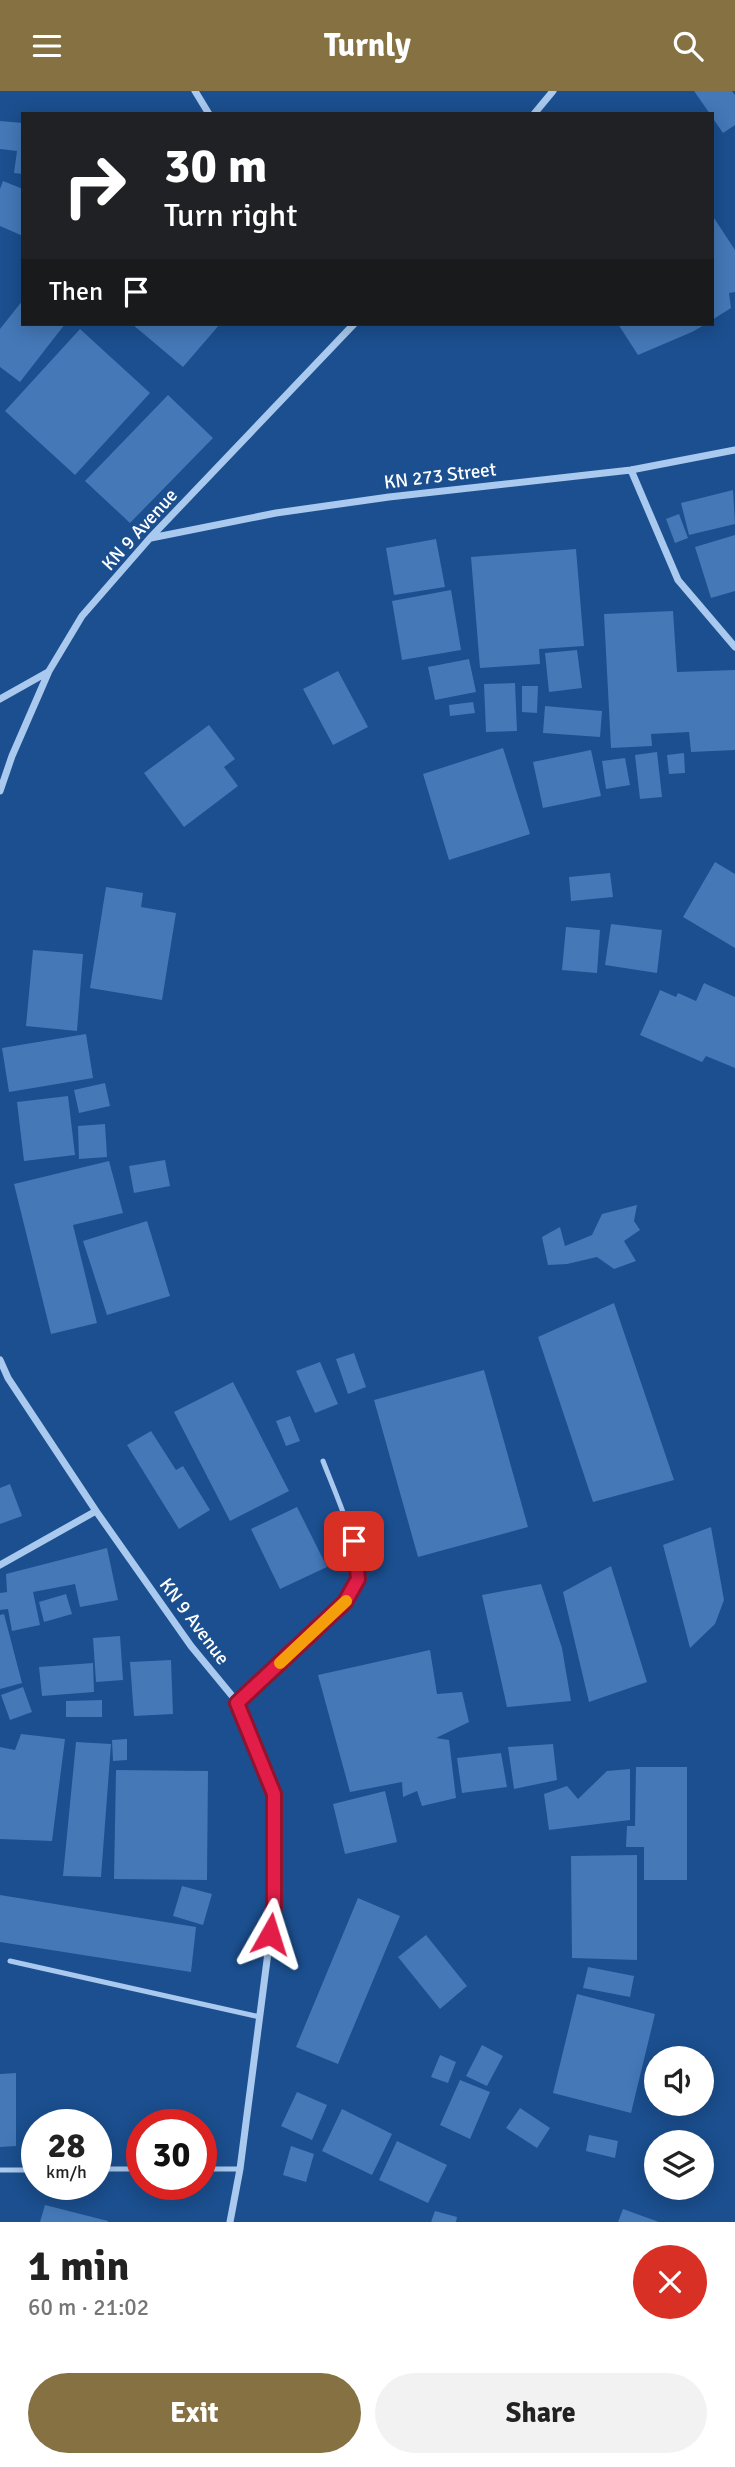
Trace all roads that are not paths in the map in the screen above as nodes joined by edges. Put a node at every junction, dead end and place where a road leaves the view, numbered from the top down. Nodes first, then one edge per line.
1 (195, 91) edge
2 (553, 91) edge
3 (208, 112) edge
4 (536, 112) edge
5 (352, 326) edge
6 (735, 450) edge
7 (631, 470) junction
8 (150, 538) junction
9 (735, 647) edge
10 (49, 671) junction
11 (0, 699) edge
12 (0, 791) edge
13 (0, 1360) edge
14 (323, 1461) dead end
15 (96, 1511) junction
16 (0, 1565) edge
17 (237, 1703) junction
18 (10, 1961) dead end
19 (260, 2017) junction
20 (0, 2169) edge
21 (21, 2169) edge
22 (217, 2169) edge
23 (240, 2169) junction
24 (230, 2222) edge

1 - 3 street
2 - 4 street
5 - 8 street, KN 9 Avenue
6 - 7 street, KN 273 Street
7 - 8 street, KN 273 Street
7 - 9 street
8 - 10 street, KN 9 Avenue
10 - 11 street
10 - 12 street, KN 9 Avenue
13 - 15 street, KN 9 Avenue
14 - 17 lane
15 - 16 street
15 - 17 street, KN 9 Avenue
17 - 19 street, KN 9 Avenue
18 - 19 lane
19 - 23 street, KN 9 Avenue
20 - 21 lane
22 - 23 lane
23 - 24 street, KN 9 Avenue

